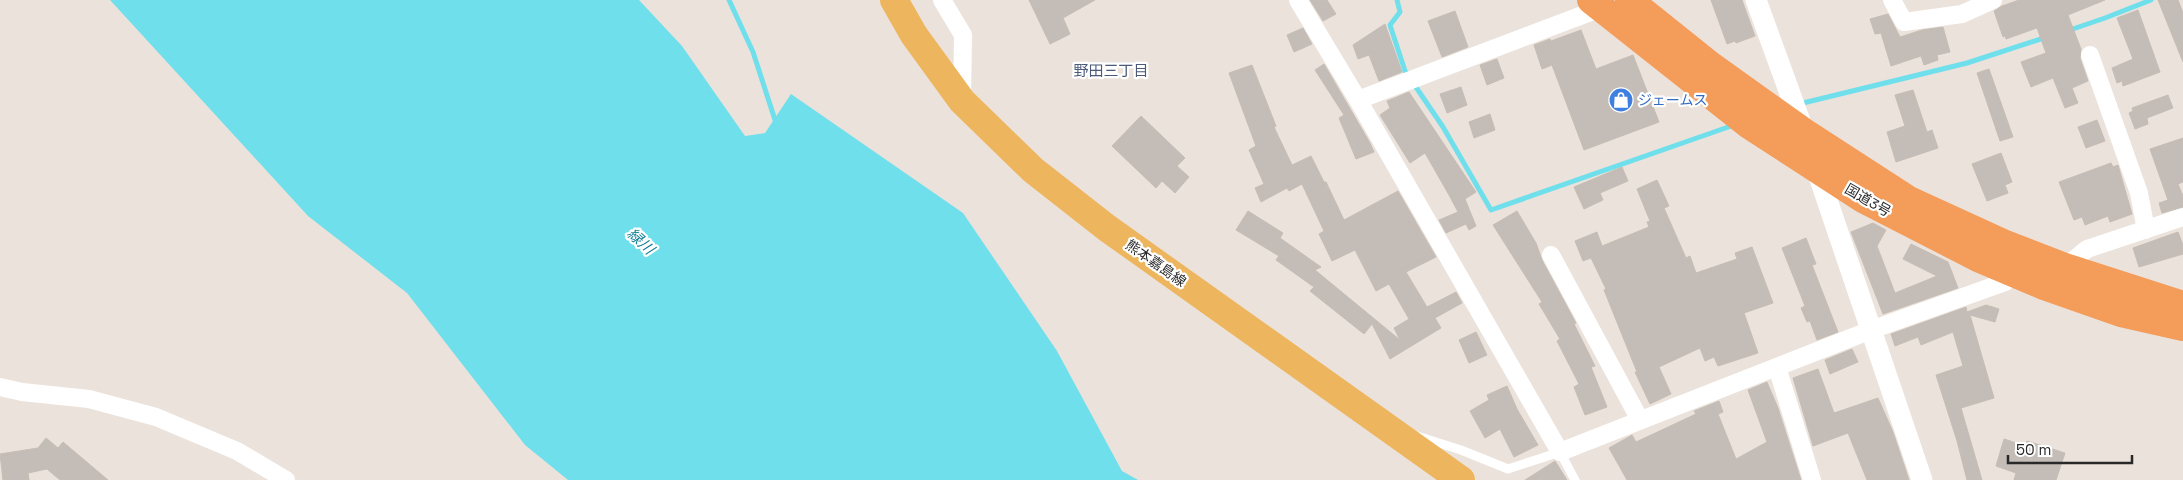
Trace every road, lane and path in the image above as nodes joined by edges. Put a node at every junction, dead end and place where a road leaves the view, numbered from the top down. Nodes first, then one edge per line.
1 (894, 0) edge
2 (942, 0) edge
3 (1298, 0) edge
4 (1629, 0) edge
5 (1756, 0) edge
6 (1892, 0) edge
7 (1993, 0) edge
8 (1596, 4) edge
9 (2090, 55) dead end
10 (1358, 100) junction
11 (962, 101) junction
12 (1804, 132) junction
13 (1817, 169) junction
14 (2183, 217) edge
15 (2146, 230) junction
16 (1551, 255) dead end
17 (2065, 268) junction
18 (2013, 273) junction
19 (2183, 305) edge
20 (2183, 327) edge
21 (1871, 330) junction
22 (1777, 367) junction
23 (0, 387) edge
24 (1640, 420) junction
25 (1386, 426) junction
26 (1560, 452) junction
27 (286, 480) edge
28 (1461, 480) edge
29 (1575, 480) edge
30 (1812, 480) edge
31 (1922, 480) edge

1 - 11 main road, 熊本嘉島線
2 - 11 street
3 - 10 street
4 - 12 highway, 国道3号
5 - 12 street
6 - 7 street
8 - 10 street
8 - 13 highway, 国道3号
9 - 15 street
10 - 26 street
11 - 25 main road, 熊本嘉島線
12 - 13 street
12 - 17 highway, 国道3号
13 - 18 highway, 国道3号
13 - 21 street
14 - 15 street
15 - 17 street
16 - 24 street
17 - 19 highway, 国道3号
18 - 20 highway, 国道3号
18 - 21 street
21 - 22 street
21 - 31 street
22 - 24 street
22 - 30 street
23 - 27 street
24 - 26 street
25 - 26 lane
25 - 28 main road, 熊本嘉島線
26 - 29 lane

